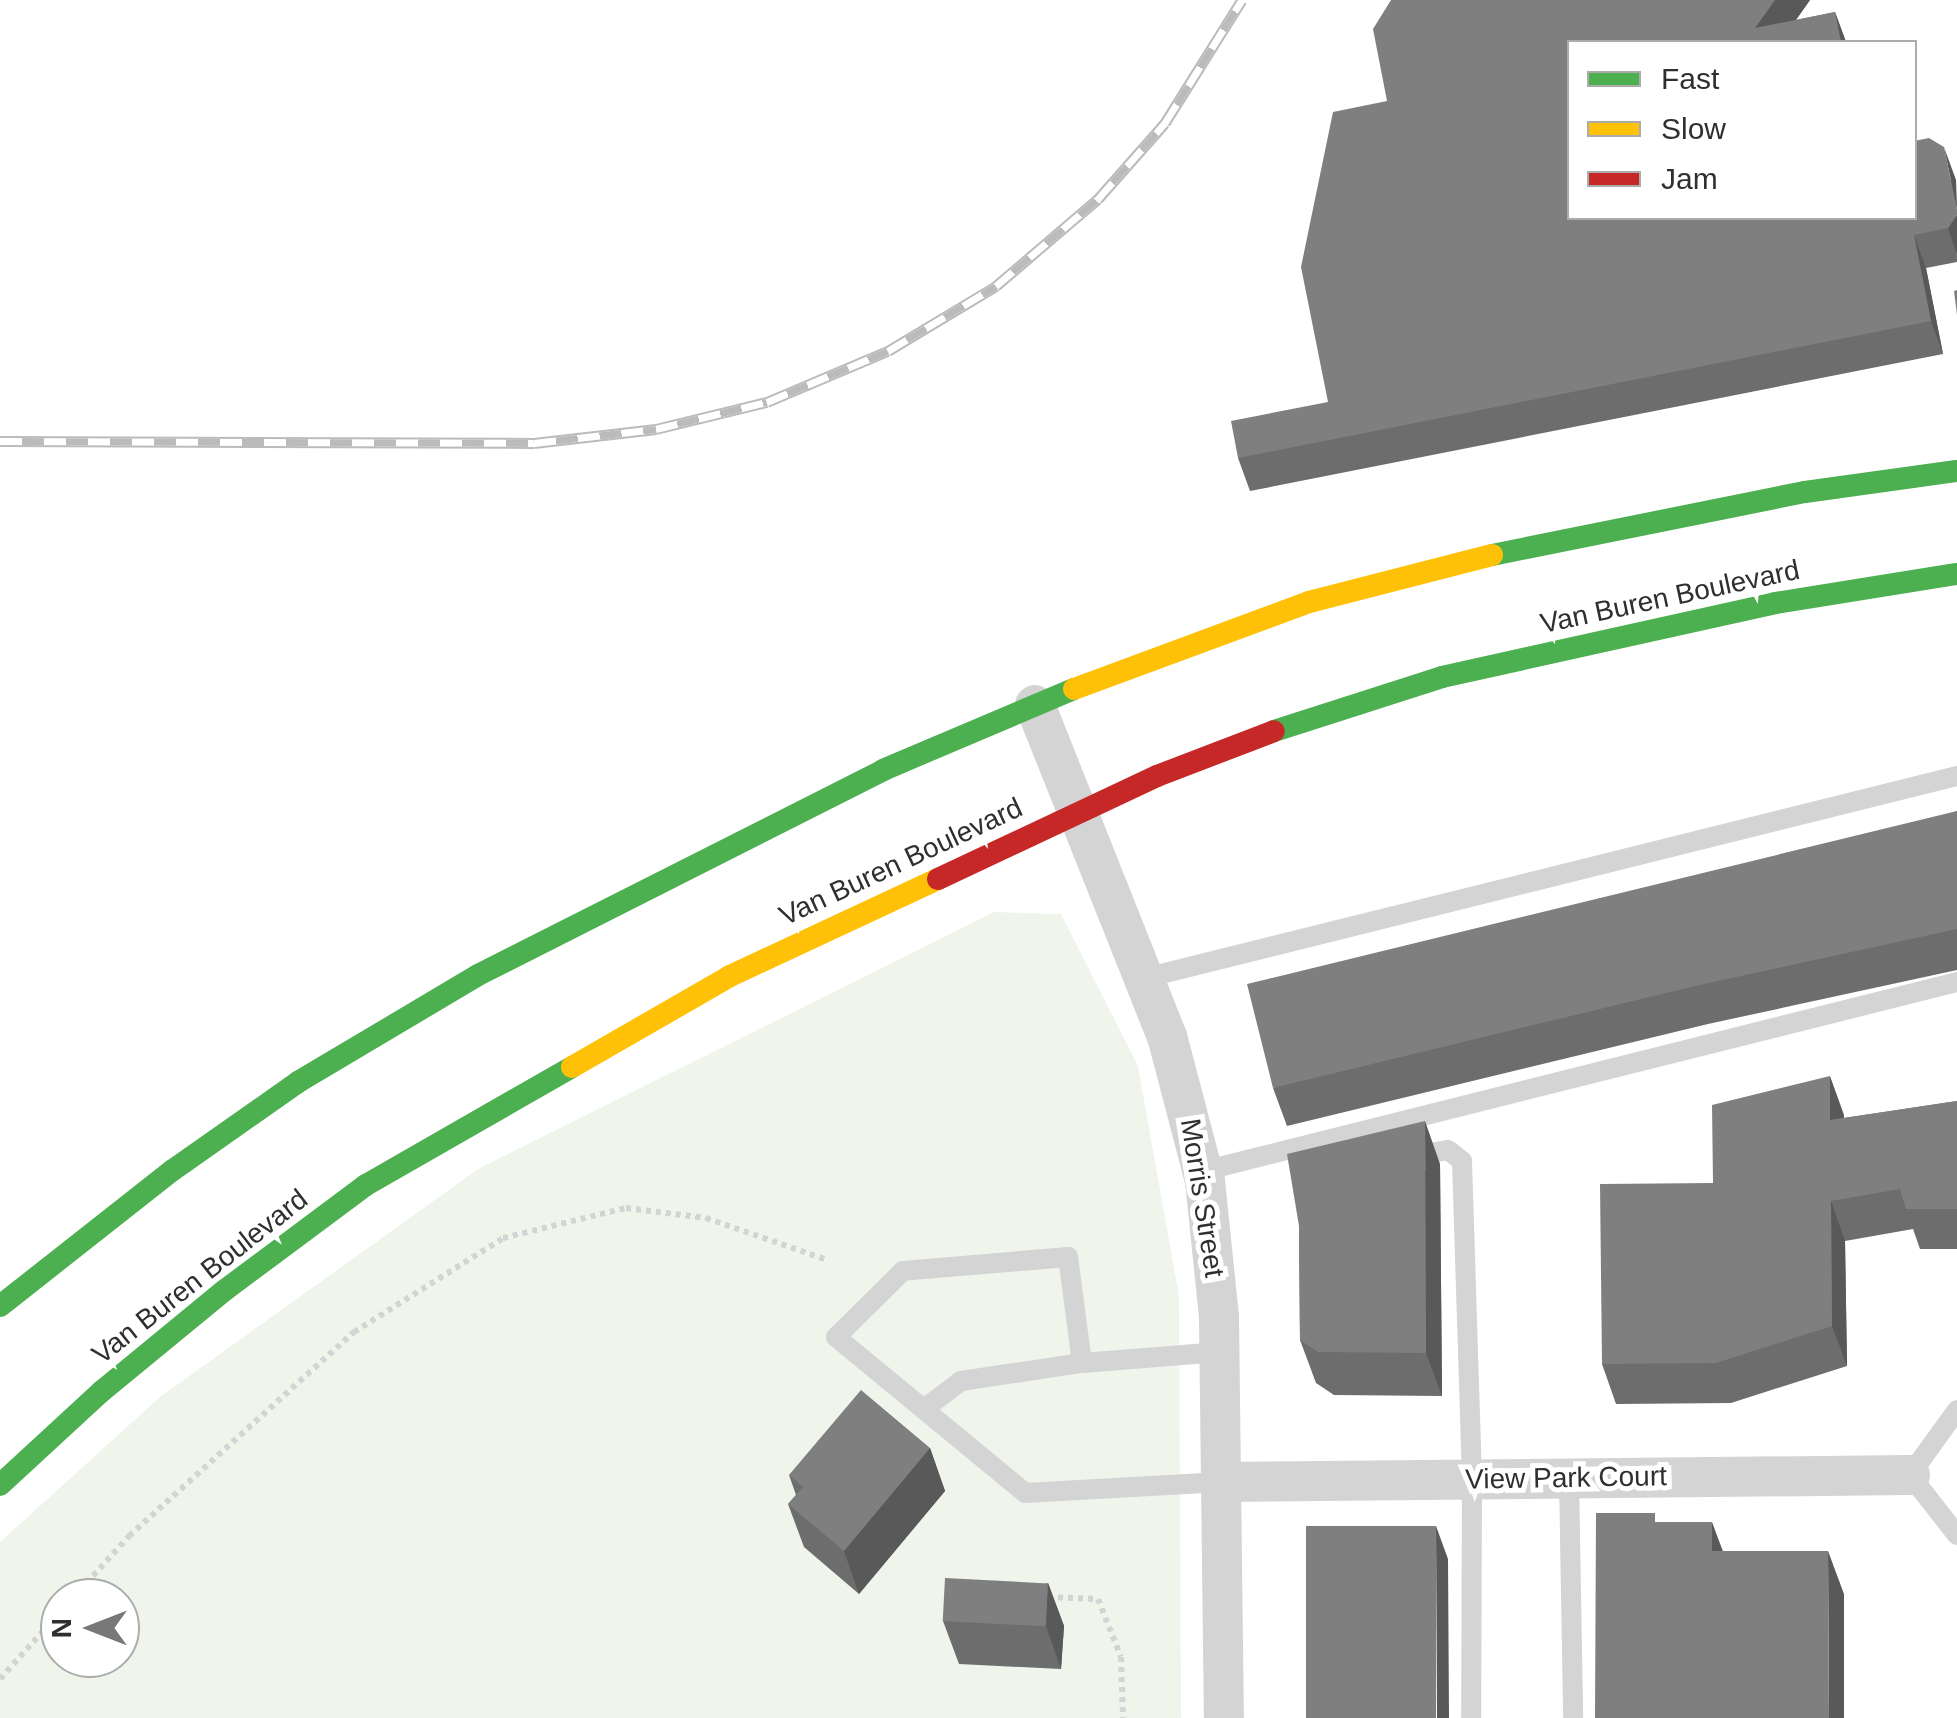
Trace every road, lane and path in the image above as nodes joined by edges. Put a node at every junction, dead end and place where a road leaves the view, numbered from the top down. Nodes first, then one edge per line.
1 (1957, 470) edge
2 (1957, 574) edge
3 (1035, 705) junction
4 (1957, 776) edge
5 (1080, 812) junction
6 (1144, 978) junction
7 (1957, 982) edge
8 (1399, 1159) edge
9 (1204, 1171) junction
10 (827, 1260) dead end
11 (0, 1306) edge
12 (1220, 1352) junction
13 (1082, 1363) junction
14 (924, 1409) junction
15 (1957, 1410) edge
16 (1910, 1475) junction
17 (1569, 1478) junction
18 (1472, 1480) junction
19 (1223, 1482) junction
20 (0, 1485) edge
21 (1957, 1535) edge
22 (91, 1578) edge
23 (1039, 1596) edge
24 (40, 1634) edge
25 (0, 1679) edge
26 (1122, 1718) edge
27 (1224, 1718) edge
28 (1472, 1718) edge
29 (1573, 1718) edge

1 - 3 main road
2 - 5 main road, Van Buren Boulevard
3 - 5 street, Morris Street
3 - 11 main road
4 - 6 lane
5 - 6 street, Morris Street
5 - 20 main road, Van Buren Boulevard
6 - 9 street, Morris Street
7 - 9 lane
8 - 18 lane
9 - 12 street, Morris Street
10 - 22 path
12 - 13 lane
12 - 19 street, Morris Street
13 - 14 lane
13 - 14 lane
14 - 19 lane
15 - 16 lane
16 - 17 street, View Park Court
16 - 21 lane
17 - 18 street, View Park Court
17 - 29 lane
18 - 19 street, View Park Court
18 - 28 lane
19 - 27 street, Morris Street
23 - 26 path
24 - 25 path

